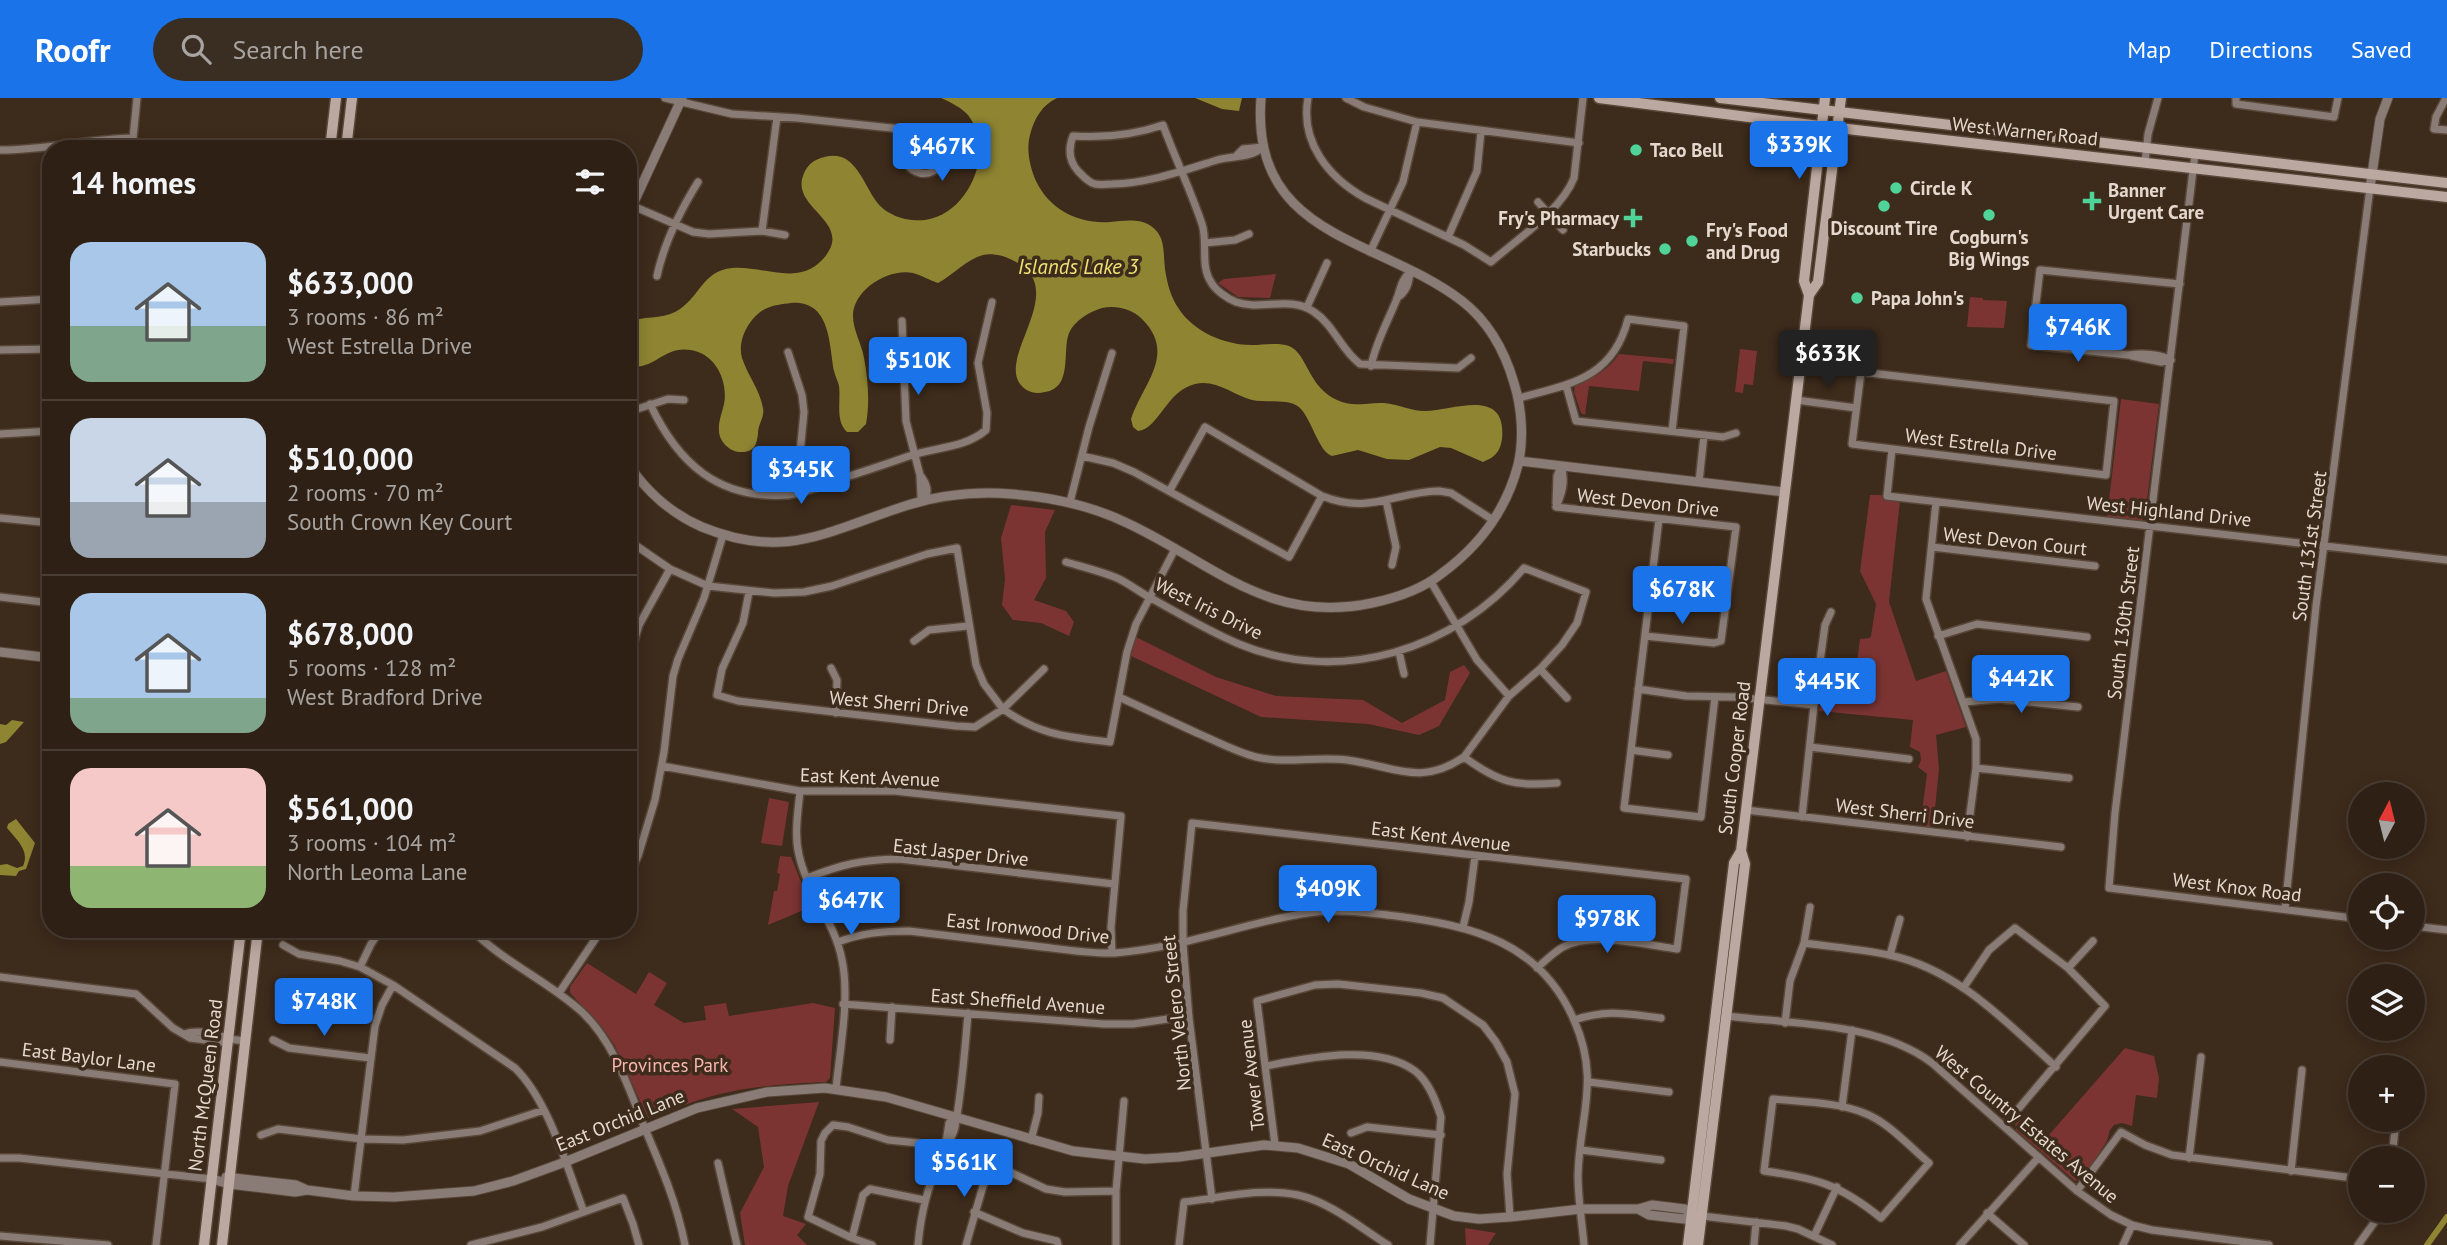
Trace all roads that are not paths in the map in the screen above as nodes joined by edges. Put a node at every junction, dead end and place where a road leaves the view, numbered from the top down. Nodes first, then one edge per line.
1 (136, 98) edge
2 (336, 98) edge
3 (352, 98) edge
4 (665, 98) edge
5 (1261, 98) edge
6 (1308, 98) edge
7 (1346, 98) edge
8 (1583, 98) edge
9 (1599, 98) edge
10 (1720, 98) edge
11 (1841, 98) edge
12 (2158, 98) edge
13 (2338, 98) edge
14 (2388, 98) edge
15 (2446, 98) edge
16 (680, 99) edge
17 (1656, 101) edge
18 (2236, 101) edge
19 (1824, 104) edge
20 (1840, 111) junction
21 (777, 117) junction
22 (1417, 122) junction
23 (1822, 126) junction
24 (1837, 127) junction
25 (910, 130) junction
26 (1482, 131) junction
27 (2447, 131) edge
28 (2033, 134) junction
29 (133, 138) joint
30 (100, 140) edge
31 (331, 140) edge
32 (347, 140) edge
33 (1579, 143) junction
34 (1263, 147) junction
35 (42, 148) edge
36 (2147, 148) junction
37 (2034, 149) junction
38 (0, 150) edge
39 (2195, 153) junction
40 (2145, 162) junction
41 (2193, 167) junction
42 (1180, 171) junction
43 (2372, 174) junction
44 (698, 182) dead end
45 (2447, 183) edge
46 (2370, 188) junction
47 (637, 196) edge
48 (2447, 197) edge
49 (1538, 202) dead end
50 (637, 207) edge
51 (1390, 209) junction
52 (1548, 212) junction
53 (675, 225) junction
54 (1563, 230) dead end
55 (762, 231) junction
56 (1249, 234) dead end
57 (785, 235) dead end
58 (1448, 237) junction
59 (1205, 243) junction
60 (1370, 252) junction
61 (1327, 263) dead end
62 (1410, 271) junction
63 (657, 276) dead end
64 (2180, 284) junction
65 (1809, 295) junction
66 (42, 300) edge
67 (0, 302) edge
68 (992, 302) dead end
69 (1307, 307) junction
70 (902, 321) dead end
71 (42, 349) edge
72 (0, 350) edge
73 (788, 352) dead end
74 (1112, 353) dead end
75 (1471, 358) dead end
76 (2171, 360) junction
77 (1371, 366) junction
78 (1566, 385) junction
79 (1519, 398) junction
80 (684, 400) dead end
81 (1796, 400) junction
82 (650, 404) junction
83 (1856, 408) junction
84 (637, 409) edge
85 (1672, 431) junction
86 (42, 432) edge
87 (1735, 433) dead end
88 (0, 434) edge
89 (1704, 435) junction
90 (1892, 449) junction
91 (914, 454) junction
92 (1082, 456) junction
93 (1519, 461) junction
94 (1561, 466) junction
95 (637, 476) edge
96 (1699, 482) junction
97 (810, 490) junction
98 (1170, 490) junction
99 (1784, 492) junction
100 (1322, 496) junction
101 (1386, 500) junction
102 (925, 501) junction
103 (1070, 502) junction
104 (1936, 502) junction
105 (0, 518) edge
106 (1659, 519) junction
107 (1493, 520) junction
108 (42, 522) edge
109 (2151, 527) junction
110 (723, 536) junction
111 (637, 546) edge
112 (2326, 546) junction
113 (1931, 547) junction
114 (1175, 549) junction
115 (2447, 560) edge
116 (1066, 562) dead end
117 (1392, 565) dead end
118 (2095, 566) dead end
119 (670, 569) junction
120 (1652, 578) junction
121 (1431, 582) junction
122 (1689, 582) dead end
123 (708, 586) junction
124 (749, 592) junction
125 (0, 597) edge
126 (1149, 597) junction
127 (42, 602) edge
128 (1831, 612) dead end
129 (639, 625) joint
130 (1457, 625) junction
131 (968, 626) junction
132 (637, 632) edge
133 (1645, 636) junction
134 (1938, 636) junction
135 (2087, 637) dead end
136 (914, 641) dead end
137 (0, 652) edge
138 (1399, 652) junction
139 (42, 657) edge
140 (831, 668) dead end
141 (1044, 669) dead end
142 (1540, 669) junction
143 (1404, 674) dead end
144 (1638, 689) junction
145 (1509, 696) junction
146 (1715, 696) junction
147 (1119, 697) junction
148 (1567, 698) dead end
149 (1759, 700) junction
150 (1963, 702) junction
151 (1814, 705) junction
152 (2078, 708) dead end
153 (1003, 709) junction
154 (836, 713) junction
155 (1810, 747) junction
156 (1631, 750) junction
157 (1668, 755) dead end
158 (1464, 757) junction
159 (1909, 759) dead end
160 (662, 766) junction
161 (1976, 768) junction
162 (2069, 778) dead end
163 (1557, 783) dead end
164 (800, 791) junction
165 (1746, 810) junction
166 (1802, 817) junction
167 (1192, 823) joint
168 (1967, 836) junction
169 (2061, 847) dead end
170 (637, 852) edge
171 (1475, 856) junction
172 (807, 878) junction
173 (1114, 884) junction
174 (2109, 888) joint
175 (1810, 907) dead end
176 (2285, 909) junction
177 (2348, 917) edge
178 (1900, 919) dead end
179 (1463, 927) junction
180 (2425, 927) edge
181 (2447, 930) edge
182 (240, 938) edge
183 (257, 938) edge
184 (375, 938) edge
185 (479, 938) edge
186 (596, 938) edge
187 (2093, 941) dead end
188 (838, 942) junction
189 (1804, 943) junction
190 (1183, 944) junction
191 (283, 945) dead end
192 (1112, 953) junction
193 (1891, 955) junction
194 (360, 967) junction
195 (1537, 968) junction
196 (2068, 968) junction
197 (0, 977) edge
198 (393, 985) junction
199 (1964, 987) junction
200 (559, 993) junction
201 (843, 1004) junction
202 (892, 1007) junction
203 (968, 1013) junction
204 (1189, 1016) junction
205 (1722, 1016) junction
206 (1661, 1018) dead end
207 (1574, 1020) junction
208 (1785, 1023) junction
209 (1852, 1030) junction
210 (228, 1039) junction
211 (272, 1040) dead end
212 (890, 1040) dead end
213 (246, 1041) junction
214 (2202, 1057) dead end
215 (370, 1058) junction
216 (0, 1062) edge
217 (1266, 1066) junction
218 (2056, 1067) junction
219 (2302, 1070) dead end
220 (1589, 1082) junction
221 (836, 1088) junction
222 (1669, 1091) dead end
223 (1039, 1097) dead end
224 (1124, 1101) dead end
225 (1842, 1107) junction
226 (544, 1111) junction
227 (956, 1117) junction
228 (2004, 1126) junction
229 (645, 1129) junction
230 (1351, 1133) dead end
231 (261, 1135) dead end
232 (1441, 1135) junction
233 (362, 1139) junction
234 (1031, 1140) junction
235 (1275, 1145) junction
236 (1581, 1150) junction
237 (942, 1153) junction
238 (1206, 1153) junction
239 (1119, 1157) junction
240 (2039, 1157) junction
241 (0, 1158) edge
242 (2189, 1158) junction
243 (1661, 1160) dead end
244 (565, 1162) junction
245 (718, 1163) dead end
246 (2291, 1171) junction
247 (164, 1174) junction
248 (2348, 1178) edge
249 (212, 1179) junction
250 (229, 1181) junction
251 (1837, 1187) junction
252 (1116, 1191) junction
253 (2077, 1191) junction
254 (354, 1196) junction
255 (1212, 1199) junction
256 (924, 1200) junction
257 (1432, 1209) junction
258 (1581, 1209) junction
259 (584, 1212) junction
260 (974, 1212) junction
261 (1987, 1213) junction
262 (1697, 1216) junction
263 (1510, 1217) junction
264 (1756, 1222) junction
265 (2374, 1223) edge
266 (2132, 1225) junction
267 (206, 1226) junction
268 (0, 1236) edge
269 (1814, 1236) junction
270 (852, 1238) junction
271 (2208, 1242) edge
272 (108, 1245) edge
273 (156, 1245) edge
274 (204, 1245) edge
275 (211, 1245) edge
276 (222, 1245) edge
277 (471, 1245) edge
278 (639, 1245) edge
279 (685, 1245) edge
280 (737, 1245) edge
281 (872, 1245) edge
282 (918, 1245) edge
283 (966, 1245) edge
284 (1058, 1245) edge
285 (1116, 1245) edge
286 (1179, 1245) edge
287 (1388, 1245) edge
288 (1430, 1245) edge
289 (1584, 1245) edge
290 (1688, 1245) edge
291 (1698, 1245) edge
292 (1754, 1245) edge
293 (1832, 1245) edge
294 (1960, 1245) edge
295 (2024, 1245) edge
296 (2123, 1245) edge
297 (2269, 1245) edge
298 (2358, 1245) edge

1 - 29 street
2 - 31 main road
3 - 32 main road
4 - 16 street
5 - 34 street
6 - 51 street
7 - 22 street
8 - 33 street
9 - 17 main road, West Warner Road
10 - 19 main road, West Warner Road
11 - 20 main road, South Cooper Road
12 - 36 street
13 - 18 street
14 - 43 street
15 - 27 street
16 - 21 street
16 - 47 street
17 - 23 main road, West Warner Road
19 - 20 main road, West Warner Road
19 - 23 main road, South Cooper Road
20 - 24 main road, South Cooper Road
20 - 28 main road, West Warner Road
21 - 25 street
21 - 55 street
22 - 26 street
22 - 51 street
23 - 24 main road, West Warner Road
23 - 65 main road, South Cooper Road
24 - 37 main road, West Warner Road
24 - 65 main road, South Cooper Road
25 - 25 street
26 - 33 street
26 - 58 street
28 - 36 main road, West Warner Road
28 - 37 main road
29 - 30 street
33 - 52 street
34 - 42 street
34 - 60 street
35 - 38 street
36 - 39 main road, West Warner Road
36 - 40 street
37 - 40 main road, West Warner Road
39 - 41 street, South 130th Street
39 - 43 main road, West Warner Road
40 - 41 main road, West Warner Road
41 - 46 main road, West Warner Road
41 - 64 street, South 130th Street
42 - 42 street
42 - 59 street
43 - 45 main road, West Warner Road
43 - 46 street
44 - 53 street
46 - 48 main road, West Warner Road
46 - 112 street, South 131st Street
49 - 52 street
50 - 53 street
51 - 58 street
51 - 60 street
52 - 54 street
52 - 58 street
53 - 55 street
53 - 63 street
55 - 57 street
56 - 59 street
59 - 69 street
60 - 62 street
61 - 69 street
62 - 77 street
62 - 79 street
64 - 76 street, South 130th Street
64 - 76 street
65 - 81 main road, South Cooper Road
66 - 67 street
68 - 91 street
69 - 77 street
70 - 91 street
71 - 72 street
73 - 97 street
74 - 92 street
75 - 77 street
76 - 109 street, South 130th Street
78 - 79 street
78 - 85 street
78 - 85 street
79 - 93 street
80 - 82 street
81 - 83 street
81 - 99 main road, South Cooper Road
82 - 84 street
82 - 97 street
83 - 90 street, West Estrella Drive
83 - 90 street, West Estrella Drive
85 - 89 street
86 - 88 street
87 - 89 street
89 - 96 street
90 - 104 street, West Highland Drive
91 - 97 street
91 - 102 street
92 - 98 street
92 - 103 street
93 - 94 street
93 - 107 street
94 - 96 street
94 - 106 street, West Devon Drive
95 - 110 street
96 - 99 street
98 - 100 street
98 - 100 street
99 - 149 main road, South Cooper Road
100 - 101 street
101 - 107 street
101 - 117 street
102 - 103 street
102 - 110 street
103 - 114 street
104 - 109 street, West Highland Drive
104 - 113 street
105 - 108 street
106 - 120 street
106 - 133 street, West Devon Drive
107 - 121 street
109 - 112 street, West Highland Drive
109 - 174 street, South 130th Street
110 - 123 street
111 - 119 street
112 - 115 street, West Highland Drive
112 - 176 street, South 131st Street
113 - 118 street, West Devon Court
113 - 134 street
114 - 121 street
114 - 126 street
116 - 126 street, West Iris Drive
119 - 123 street
119 - 129 street
120 - 122 street
120 - 133 street
121 - 130 street
123 - 124 street
123 - 160 street
124 - 131 street
124 - 154 street, West Sherri Drive
125 - 127 street
126 - 138 street, West Iris Drive
126 - 147 street
128 - 151 street
129 - 132 street
130 - 138 street, West Iris Drive
130 - 142 street, West Iris Drive
130 - 145 street
131 - 136 street
131 - 153 street
133 - 144 street
134 - 135 street
134 - 150 street
137 - 139 street
138 - 143 street
140 - 154 street
141 - 153 street, West Sherri Drive
142 - 145 street
142 - 148 street
144 - 146 street
144 - 156 street
145 - 158 street
146 - 149 street
146 - 156 street
147 - 153 street
147 - 158 street
149 - 151 street
149 - 165 main road, South Cooper Road
150 - 152 street
150 - 161 street
151 - 155 street
153 - 154 street, West Sherri Drive
155 - 159 street
155 - 166 street
156 - 157 street
158 - 163 street
160 - 164 street, East Kent Avenue
160 - 170 street
161 - 162 street
161 - 168 street
164 - 172 street
164 - 173 street, East Kent Avenue
165 - 166 street, West Sherri Drive
165 - 205 main road, South Cooper Road
166 - 168 street, West Sherri Drive
167 - 171 street, East Kent Avenue
167 - 190 street, North Velero Street
168 - 169 street, West Sherri Drive
171 - 179 street
171 - 195 street, East Kent Avenue
172 - 173 street, East Jasper Drive
172 - 188 street
173 - 192 street
174 - 176 street, West Knox Road
175 - 189 street
176 - 177 street, West Knox Road
178 - 193 street
179 - 190 street, East Ironwood Drive
179 - 195 street, East Ironwood Drive
180 - 181 street
182 - 210 main road, North McQueen Road
183 - 213 main road, North McQueen Road
184 - 194 street
185 - 200 street
186 - 200 street
187 - 196 street
188 - 192 street, East Ironwood Drive
188 - 201 street
189 - 193 street
189 - 208 street
190 - 192 street, East Ironwood Drive
190 - 204 street, North Velero Street
191 - 194 street
193 - 199 street
194 - 198 street
195 - 207 street, East Ironwood Drive
196 - 199 street
196 - 218 street
197 - 210 street
198 - 215 street
198 - 226 street
199 - 218 street
200 - 229 street
201 - 202 street, East Sheffield Avenue
201 - 221 street
202 - 203 street, East Sheffield Avenue
202 - 212 street
203 - 204 street, East Sheffield Avenue
203 - 227 street
204 - 238 street, North Velero Street
205 - 208 street, West Country Estates Avenue
205 - 262 main road, South Cooper Road
206 - 207 street
207 - 220 street, East Ironwood Drive
208 - 209 street, West Country Estates Avenue
209 - 225 street
209 - 228 street, West Country Estates Avenue
210 - 213 street
210 - 249 main road, North McQueen Road
211 - 215 street
213 - 250 main road, North McQueen Road
214 - 242 street
215 - 233 street
216 - 247 street, East Baylor Lane
217 - 232 street
217 - 235 street, Tower Avenue
217 - 263 street, Tower Avenue
218 - 228 street
219 - 246 street
220 - 222 street
220 - 236 street, East Ironwood Drive
221 - 227 street, East Orchid Lane
221 - 229 street, East Orchid Lane
223 - 234 street
224 - 239 street
225 - 251 street
225 - 251 street
226 - 233 street
226 - 244 street
227 - 234 street, East Orchid Lane
227 - 237 street
228 - 240 street, West Country Estates Avenue
229 - 244 street, East Orchid Lane
229 - 279 street
230 - 232 street
231 - 233 street
232 - 257 street
233 - 254 street
234 - 239 street, East Orchid Lane
235 - 238 street, East Orchid Lane
235 - 257 street, East Orchid Lane
236 - 243 street
236 - 258 street, East Ironwood Drive
237 - 256 street
237 - 270 street
238 - 239 street, East Orchid Lane
238 - 255 street, North Velero Street
239 - 252 street
240 - 253 street, West Country Estates Avenue
240 - 261 street
241 - 247 street, East Orchid Lane
242 - 246 street
242 - 253 street
244 - 254 street, East Orchid Lane
244 - 259 street
245 - 280 street
246 - 248 street
247 - 249 street, East Orchid Lane
247 - 273 street
249 - 250 street, East Orchid Lane
249 - 267 main road, North McQueen Road
250 - 254 street, East Orchid Lane
250 - 276 main road, North McQueen Road
251 - 269 street
252 - 260 street
252 - 285 street
253 - 266 street, West Country Estates Avenue
255 - 286 street
255 - 287 street
256 - 270 street
256 - 282 street
257 - 263 street, East Orchid Lane
257 - 288 street
258 - 262 street, East Orchid Lane
258 - 263 street, East Orchid Lane
258 - 289 street, East Ironwood Drive
259 - 277 street
259 - 278 street
260 - 283 street
260 - 284 street
261 - 294 street
261 - 295 street
262 - 264 street
262 - 290 main road, South Cooper Road
262 - 291 main road, South Cooper Road
264 - 269 street
264 - 292 street
265 - 298 street
266 - 271 street, West Country Estates Avenue
266 - 296 street
267 - 274 main road, North McQueen Road
267 - 275 main road
268 - 272 street
269 - 293 street
270 - 281 street
271 - 297 street, West Country Estates Avenue

